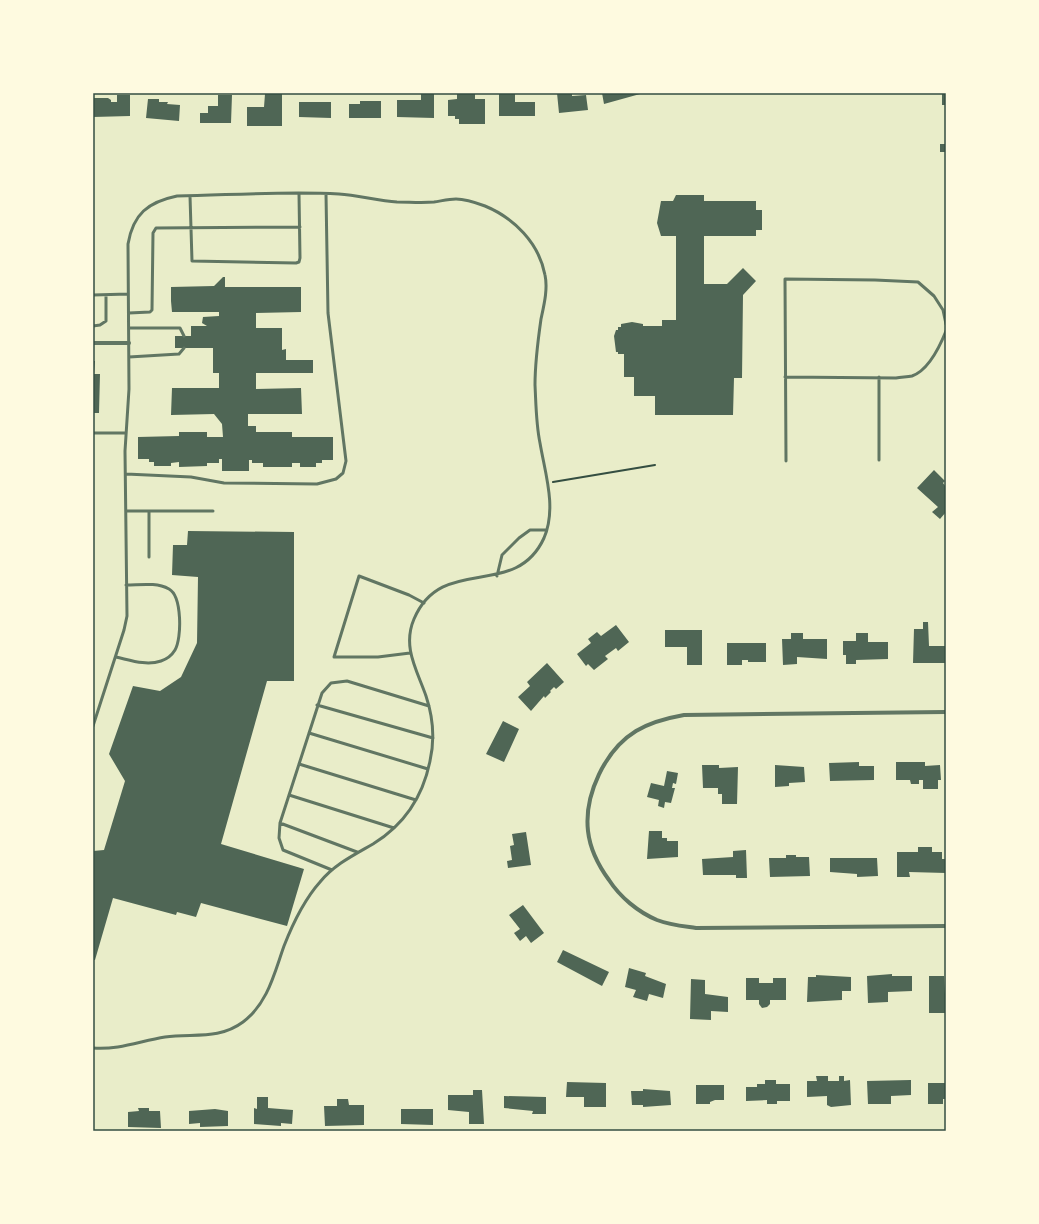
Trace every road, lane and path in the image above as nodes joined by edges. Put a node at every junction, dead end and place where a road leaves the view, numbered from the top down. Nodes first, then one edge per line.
1 (299, 194) junction
2 (326, 194) junction
3 (190, 196) junction
4 (300, 227) junction
5 (190, 228) junction
6 (128, 294) junction
7 (93, 295) edge
8 (106, 295) junction
9 (129, 313) junction
10 (946, 324) edge
11 (93, 326) edge
12 (129, 328) junction
13 (946, 331) edge
14 (184, 336) dead end
15 (93, 343) edge
16 (129, 343) junction
17 (184, 348) dead end
18 (129, 357) junction
19 (785, 377) junction
20 (879, 377) junction
21 (93, 433) edge
22 (126, 433) junction
23 (879, 460) dead end
24 (786, 461) dead end
25 (655, 465) dead end
26 (126, 474) junction
27 (548, 483) junction
28 (126, 511) junction
29 (150, 511) junction
30 (213, 512) dead end
31 (546, 530) junction
32 (149, 557) dead end
33 (497, 576) junction
34 (126, 585) junction
35 (424, 603) junction
36 (410, 653) junction
37 (116, 657) junction
38 (318, 705) junction
39 (429, 706) junction
40 (946, 712) edge
41 (93, 726) edge
42 (309, 732) junction
43 (433, 738) junction
44 (299, 764) junction
45 (428, 768) junction
46 (289, 795) junction
47 (416, 800) junction
48 (280, 823) junction
49 (394, 828) junction
50 (357, 852) junction
51 (332, 870) junction
52 (946, 926) edge
53 (93, 1048) edge

1 - 2 lane
1 - 3 lane
1 - 4 lane
2 - 26 lane
2 - 27 lane
3 - 5 lane
3 - 6 lane
4 - 5 lane
4 - 5 lane
5 - 9 lane
6 - 8 lane
6 - 9 lane
7 - 8 lane
8 - 11 lane
9 - 12 lane
10 - 19 lane
12 - 14 lane
12 - 16 lane
13 - 20 lane
15 - 16 street
16 - 18 lane
17 - 18 lane
18 - 22 lane
19 - 20 lane
19 - 24 lane
20 - 23 lane
21 - 22 lane
22 - 26 lane
25 - 27 path
26 - 28 lane
27 - 31 lane
28 - 29 lane
28 - 34 lane
29 - 30 lane
29 - 32 lane
31 - 33 lane
31 - 33 lane
33 - 35 lane
34 - 37 lane
34 - 37 lane
35 - 36 lane
35 - 36 lane
36 - 39 lane
37 - 41 lane
38 - 39 lane
38 - 42 lane
38 - 43 lane
39 - 43 lane
40 - 52 street
42 - 44 lane
42 - 45 lane
43 - 45 lane
44 - 46 lane
44 - 47 lane
45 - 47 lane
46 - 48 lane
46 - 49 lane
47 - 49 lane
48 - 50 lane
48 - 51 lane
49 - 50 lane
50 - 51 lane
51 - 53 lane

